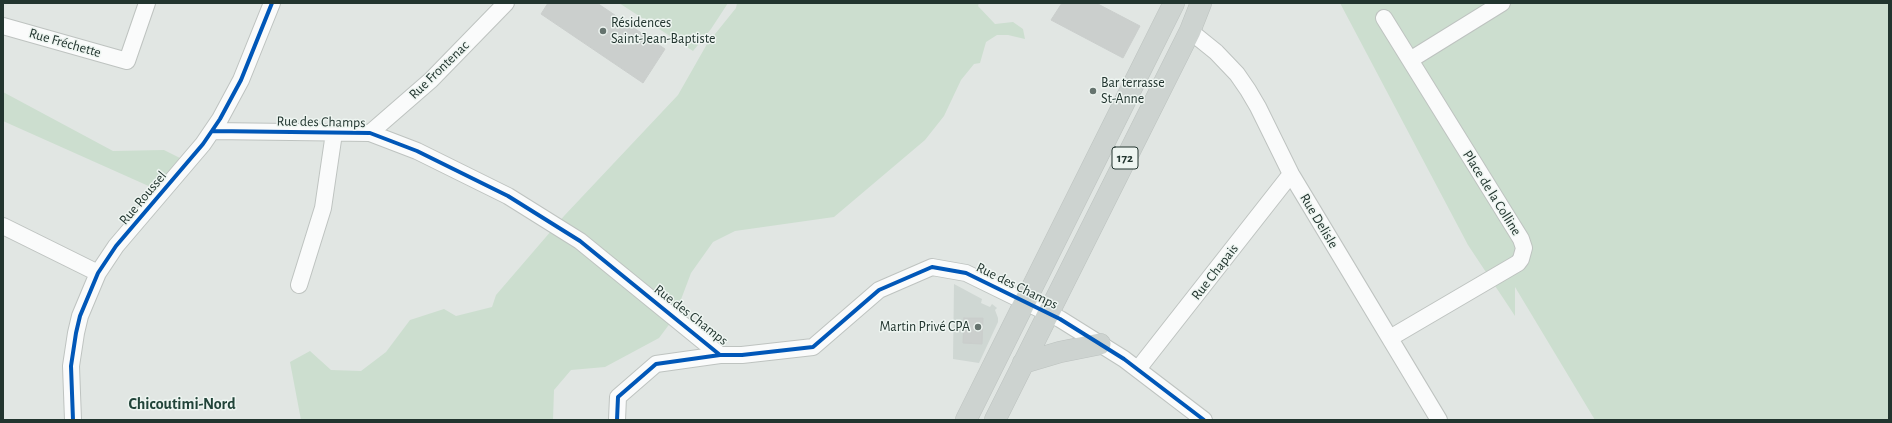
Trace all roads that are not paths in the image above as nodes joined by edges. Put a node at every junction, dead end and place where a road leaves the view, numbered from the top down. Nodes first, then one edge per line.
1 (147, 3) edge
2 (272, 3) edge
3 (506, 3) edge
4 (1174, 3) edge
5 (1202, 3) edge
6 (1502, 3) edge
7 (1384, 18) dead end
8 (3, 26) edge
9 (1190, 31) junction
10 (1410, 60) junction
11 (212, 131) junction
12 (334, 133) junction
13 (370, 133) junction
14 (1291, 174) junction
15 (3, 226) edge
16 (98, 273) junction
17 (299, 285) dead end
18 (1024, 302) junction
19 (1048, 313) junction
20 (1390, 338) junction
21 (1100, 344) junction
22 (720, 355) junction
23 (1024, 363) junction
24 (1138, 369) junction
25 (73, 420) edge
26 (617, 420) edge
27 (966, 420) edge
28 (995, 420) edge
29 (1204, 420) edge
30 (1439, 420) edge

1 - 8 street, Rue Fréchette
2 - 11 street, Rue Roussel
3 - 13 street, Rue Frontenac
4 - 18 main road, 172
5 - 9 main road, 172
6 - 10 street
7 - 10 street, Place de la Colline
9 - 14 street, Rue Delisle
9 - 19 main road, 172
10 - 20 street, Place de la Colline
11 - 12 street, Rue des Champs
11 - 16 street, Rue Roussel
12 - 13 street, Rue des Champs
12 - 17 street
13 - 22 street, Rue des Champs
14 - 20 street, Rue Delisle
14 - 24 street, Rue Chapais
15 - 16 street
16 - 25 street, Rue Roussel
18 - 19 street, Rue des Champs
18 - 22 street, Rue des Champs
18 - 27 main road, 172
19 - 21 street, Rue des Champs
19 - 23 main road, 172
20 - 30 street, Rue Delisle
21 - 23 main road
21 - 24 street, Rue des Champs
22 - 26 street
23 - 28 main road, 172
24 - 29 street, Rue des Champs

